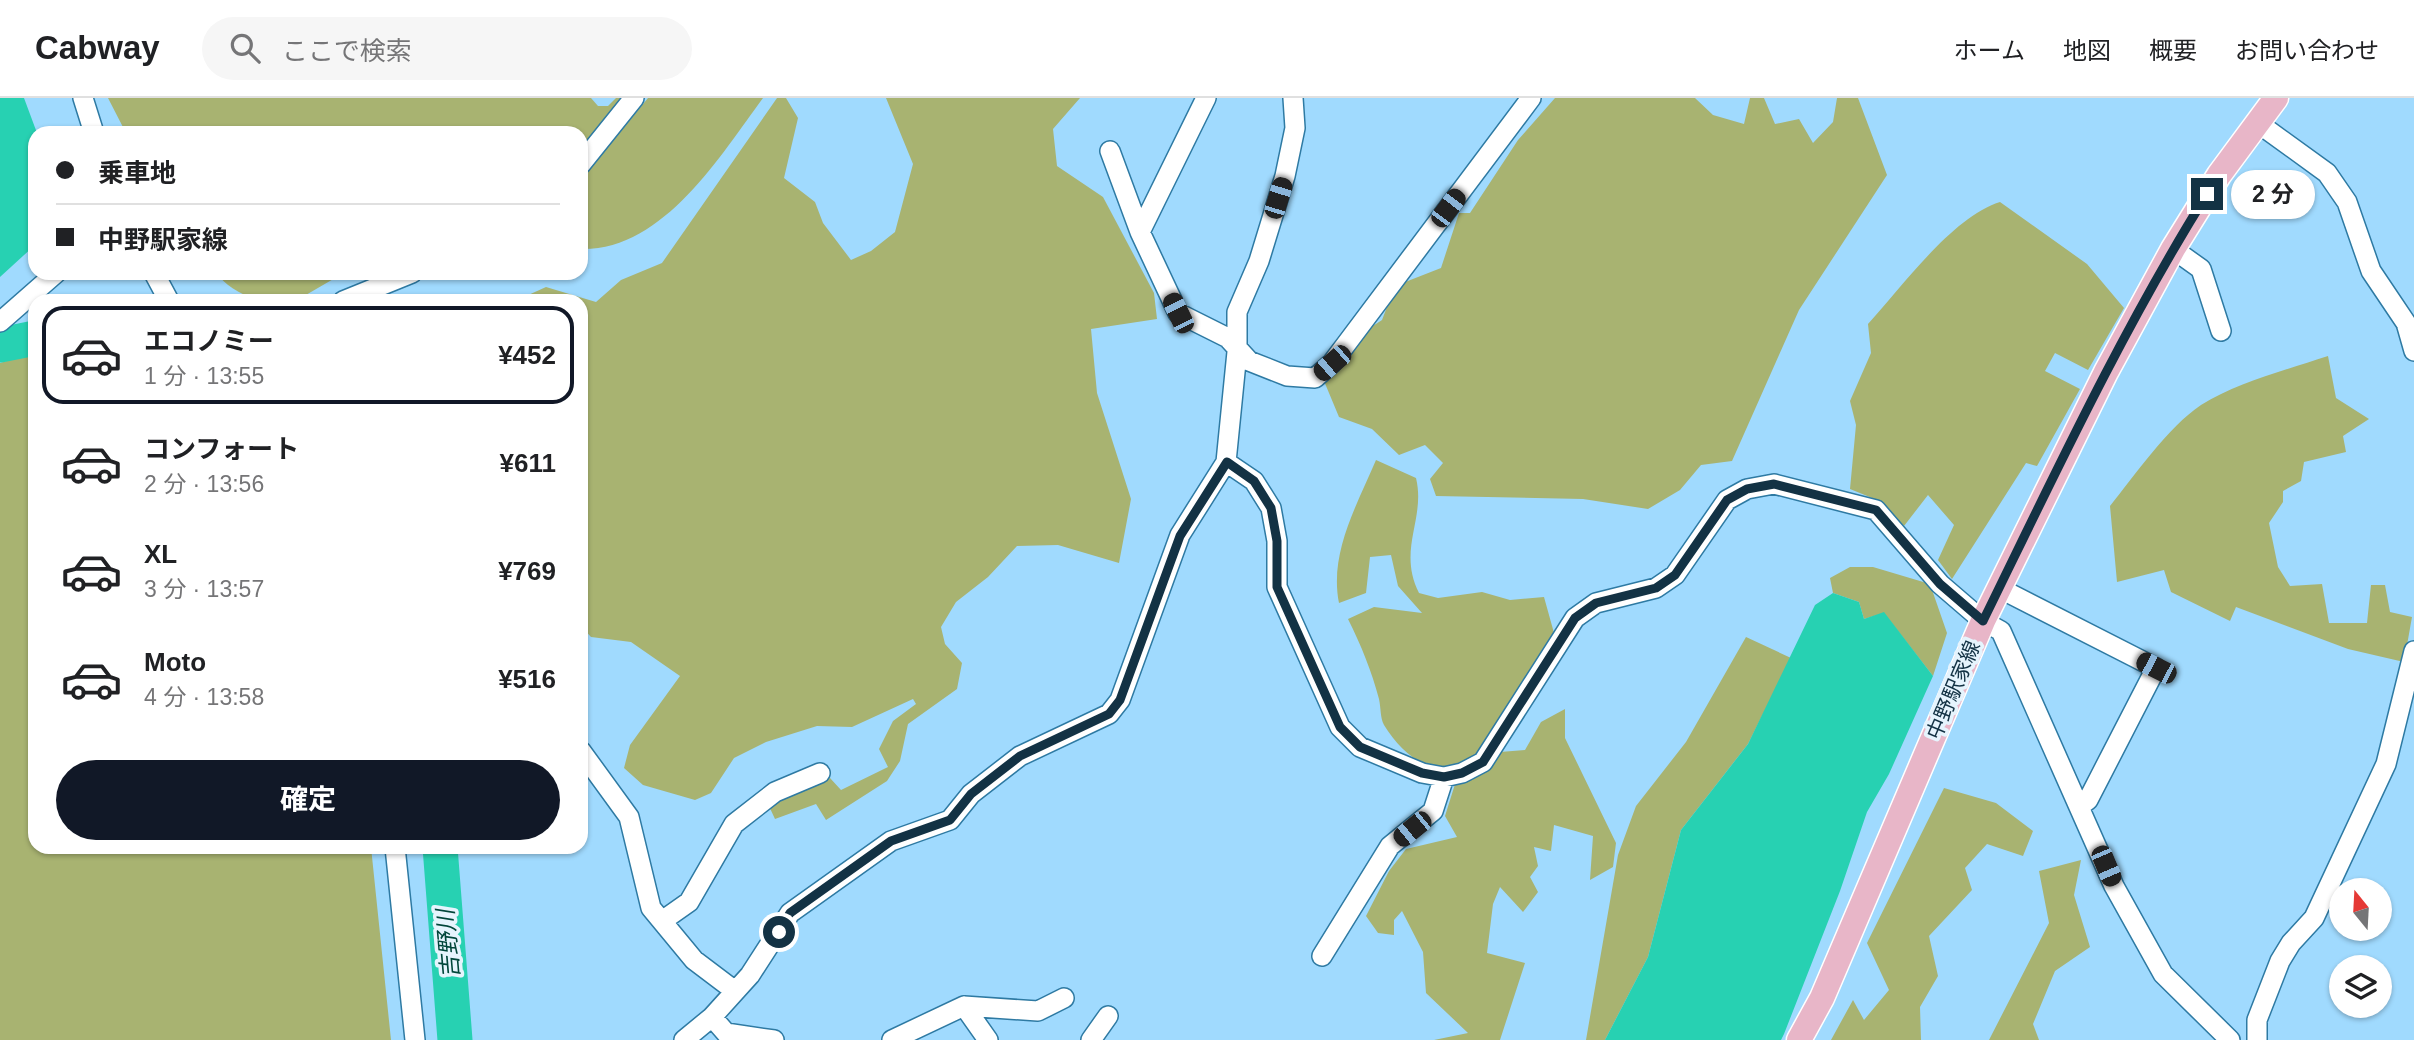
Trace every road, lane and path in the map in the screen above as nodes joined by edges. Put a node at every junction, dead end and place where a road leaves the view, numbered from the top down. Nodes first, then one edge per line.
1 (83, 98) edge
2 (634, 98) edge
3 (1206, 98) edge
4 (1293, 98) edge
5 (1531, 98) edge
6 (2276, 98) edge
7 (2258, 123) junction
8 (92, 126) edge
9 (1110, 151) dead end
10 (588, 155) edge
11 (1140, 232) junction
12 (2173, 249) junction
13 (48, 280) edge
14 (395, 280) edge
15 (32, 294) edge
16 (360, 294) edge
17 (28, 297) edge
18 (0, 321) edge
19 (2221, 331) dead end
20 (2414, 351) edge
21 (1237, 352) junction
22 (1227, 462) junction
23 (1999, 588) junction
24 (1983, 621) junction
25 (2414, 651) edge
26 (588, 761) edge
27 (820, 773) dead end
28 (1444, 777) junction
29 (2080, 806) junction
30 (396, 854) edge
31 (662, 920) junction
32 (1322, 956) dead end
33 (736, 991) junction
34 (1064, 998) dead end
35 (964, 1006) junction
36 (1108, 1016) dead end
37 (712, 1017) junction
38 (415, 1040) edge
39 (684, 1040) edge
40 (774, 1040) edge
41 (892, 1040) edge
42 (988, 1040) edge
43 (1091, 1040) edge
44 (1800, 1040) edge
45 (2230, 1040) edge
46 (2257, 1040) edge

1 - 8 street
2 - 10 street
3 - 11 street
4 - 21 street
5 - 21 street
6 - 7 main road, 中野駅家線
7 - 12 main road, 中野駅家線
7 - 20 street
9 - 11 street
11 - 21 street
12 - 19 street
12 - 23 main road, 中野駅家線
13 - 15 street
14 - 16 street
17 - 18 street
21 - 22 street
22 - 28 street
22 - 33 street
23 - 24 main road, 中野駅家線
23 - 29 street
24 - 28 street
24 - 29 street
24 - 44 main road, 中野駅家線
25 - 46 street
26 - 31 street
27 - 31 street
28 - 32 street
29 - 45 street
30 - 38 street
31 - 33 street
33 - 37 street
34 - 35 street
35 - 41 street
35 - 42 street
36 - 43 street
37 - 39 street
37 - 40 street

